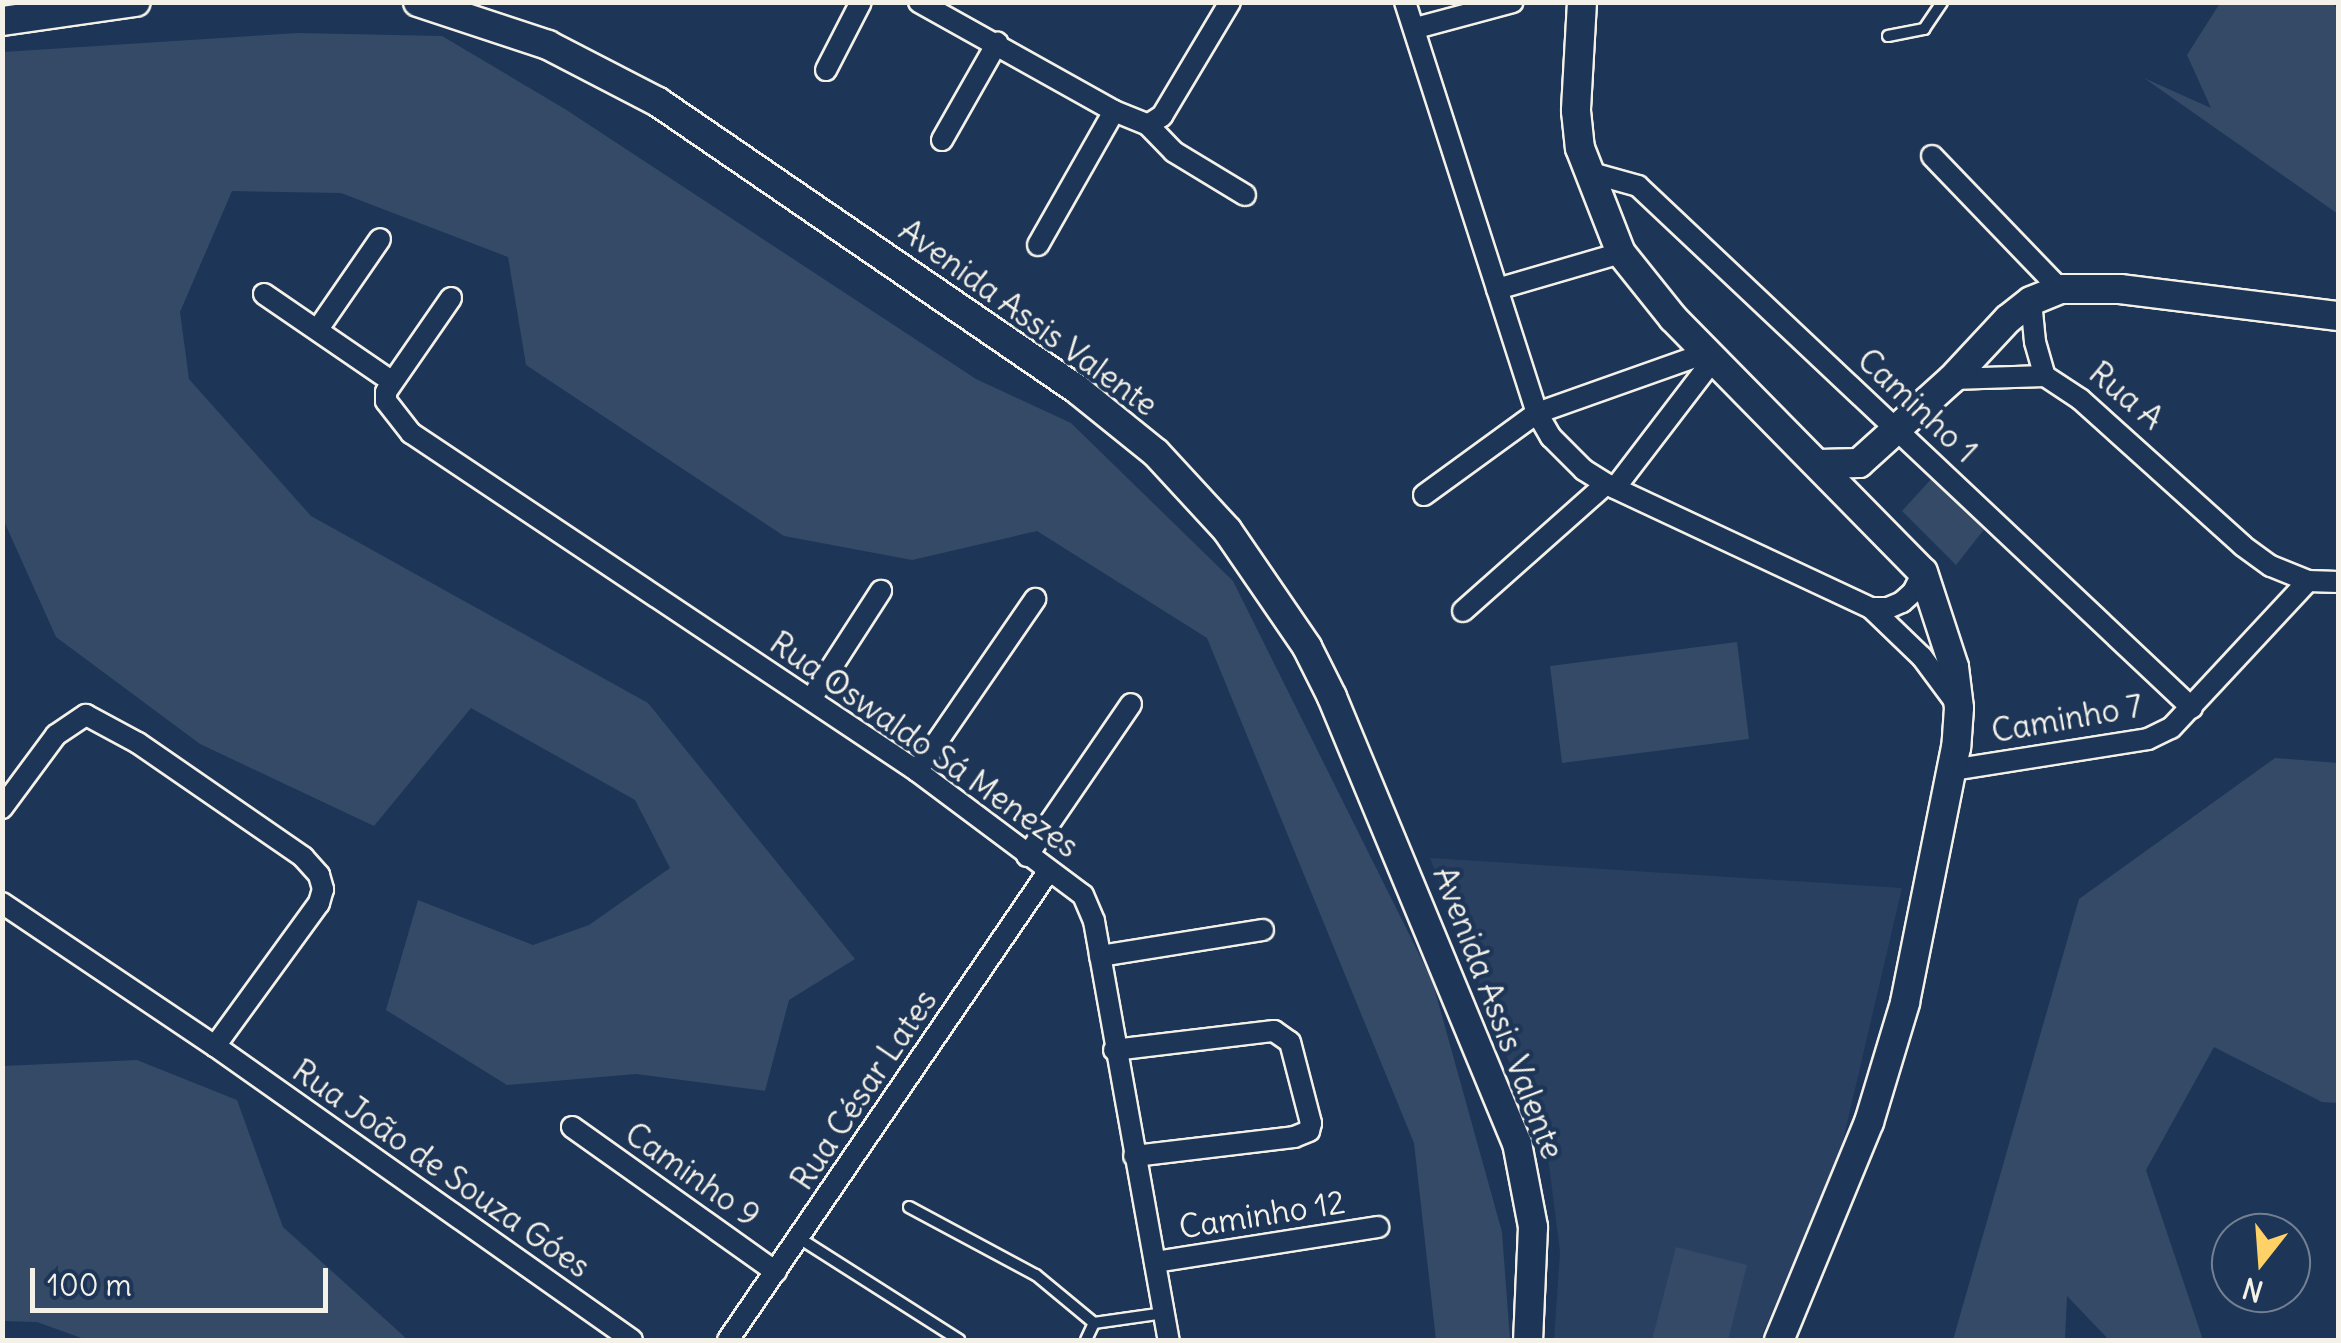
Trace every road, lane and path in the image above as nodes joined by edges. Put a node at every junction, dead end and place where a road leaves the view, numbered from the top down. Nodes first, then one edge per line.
1 (136, 2) edge
2 (418, 2) edge
3 (861, 2) edge
4 (919, 2) edge
5 (1230, 2) edge
6 (1405, 2) edge
7 (1513, 2) edge
8 (1582, 2) edge
9 (1942, 2) edge
10 (2, 21) edge
11 (1416, 28) junction
12 (1888, 36) dead end
13 (997, 43) junction
14 (826, 70) dead end
15 (1114, 112) junction
16 (1148, 125) junction
17 (942, 140) dead end
18 (1932, 156) dead end
19 (1588, 172) junction
20 (1245, 195) dead end
21 (380, 238) dead end
22 (1038, 245) dead end
23 (1620, 253) junction
24 (1497, 289) junction
25 (2060, 290) junction
26 (264, 294) dead end
27 (451, 298) dead end
28 (2031, 301) junction
29 (2338, 316) edge
30 (318, 329) junction
31 (1709, 356) junction
32 (2045, 376) junction
33 (1952, 380) junction
34 (391, 381) junction
35 (1537, 413) junction
36 (1898, 430) junction
37 (1860, 463) junction
38 (1818, 464) junction
39 (1610, 486) junction
40 (1424, 495) dead end
41 (1854, 499) junction
42 (1923, 572) junction
43 (2308, 581) junction
44 (2338, 582) edge
45 (882, 591) dead end
46 (1034, 599) dead end
47 (1871, 608) junction
48 (1463, 611) dead end
49 (811, 699) junction
50 (1131, 704) dead end
51 (1959, 708) junction
52 (2192, 708) junction
53 (1952, 770) junction
54 (917, 771) junction
55 (12, 775) edge
56 (2, 808) edge
57 (1028, 856) junction
58 (1048, 872) junction
59 (2, 904) edge
60 (1264, 930) dead end
61 (1100, 956) junction
62 (215, 1046) junction
63 (1114, 1050) junction
64 (572, 1126) dead end
65 (1134, 1156) junction
66 (909, 1207) dead end
67 (1378, 1227) dead end
68 (799, 1238) junction
69 (1156, 1262) junction
70 (776, 1272) junction
71 (1164, 1313) junction
72 (1094, 1323) junction
73 (632, 1340) edge
74 (728, 1340) edge
75 (959, 1340) edge
76 (1086, 1340) edge
77 (1170, 1340) edge
78 (1528, 1340) edge
79 (1779, 1340) edge

1 - 10 main road
2 - 78 main road, Avenida Assis Valente
3 - 14 street
4 - 13 street
5 - 16 street
6 - 11 street
7 - 11 street
8 - 19 main road
9 - 12 lane
11 - 24 street
13 - 15 street
13 - 17 street
15 - 16 street
15 - 22 street
16 - 20 street
18 - 25 street
19 - 23 main road
19 - 36 street, Caminho 1
21 - 30 street
23 - 24 street
23 - 31 main road
24 - 35 street
25 - 28 main road
25 - 29 main road
26 - 30 street
27 - 34 street
28 - 32 street
28 - 33 main road
30 - 34 street
31 - 35 street
31 - 38 main road
31 - 39 street
32 - 33 street, Rua A
32 - 43 street, Rua A
33 - 36 main road
34 - 49 street, Rua Oswaldo Sá Menezes
35 - 39 street
35 - 40 street
36 - 37 main road
36 - 52 street, Caminho 1
37 - 38 main road
37 - 41 main road
38 - 41 main road
39 - 47 street
39 - 48 street
41 - 42 main road
42 - 47 street
42 - 51 main road
43 - 44 street, Rua A
43 - 52 street, Caminho 7
45 - 49 street
46 - 54 street
47 - 51 street
49 - 54 street, Rua Oswaldo Sá Menezes
50 - 57 street
51 - 53 main road
52 - 53 street, Caminho 7
53 - 79 main road
54 - 57 street, Rua Oswaldo Sá Menezes
55 - 56 street
55 - 62 street
57 - 58 street, Rua Oswaldo Sá Menezes
58 - 61 street, Rua Oswaldo Sá Menezes
58 - 68 street, Rua César Lates
59 - 62 street, Rua João de Souza Góes
60 - 61 street
61 - 63 street, Rua Oswaldo Sá Menezes
62 - 73 street, Rua João de Souza Góes
63 - 65 street, Rua Oswaldo Sá Menezes
63 - 65 street
64 - 70 street, Caminho 9
65 - 69 street, Rua Oswaldo Sá Menezes
66 - 72 lane
67 - 69 street, Caminho 12
68 - 70 street, Rua César Lates
68 - 75 lane
69 - 71 street, Rua Oswaldo Sá Menezes
70 - 74 street, Rua César Lates
71 - 72 lane
71 - 77 street, Rua Oswaldo Sá Menezes
72 - 76 lane

